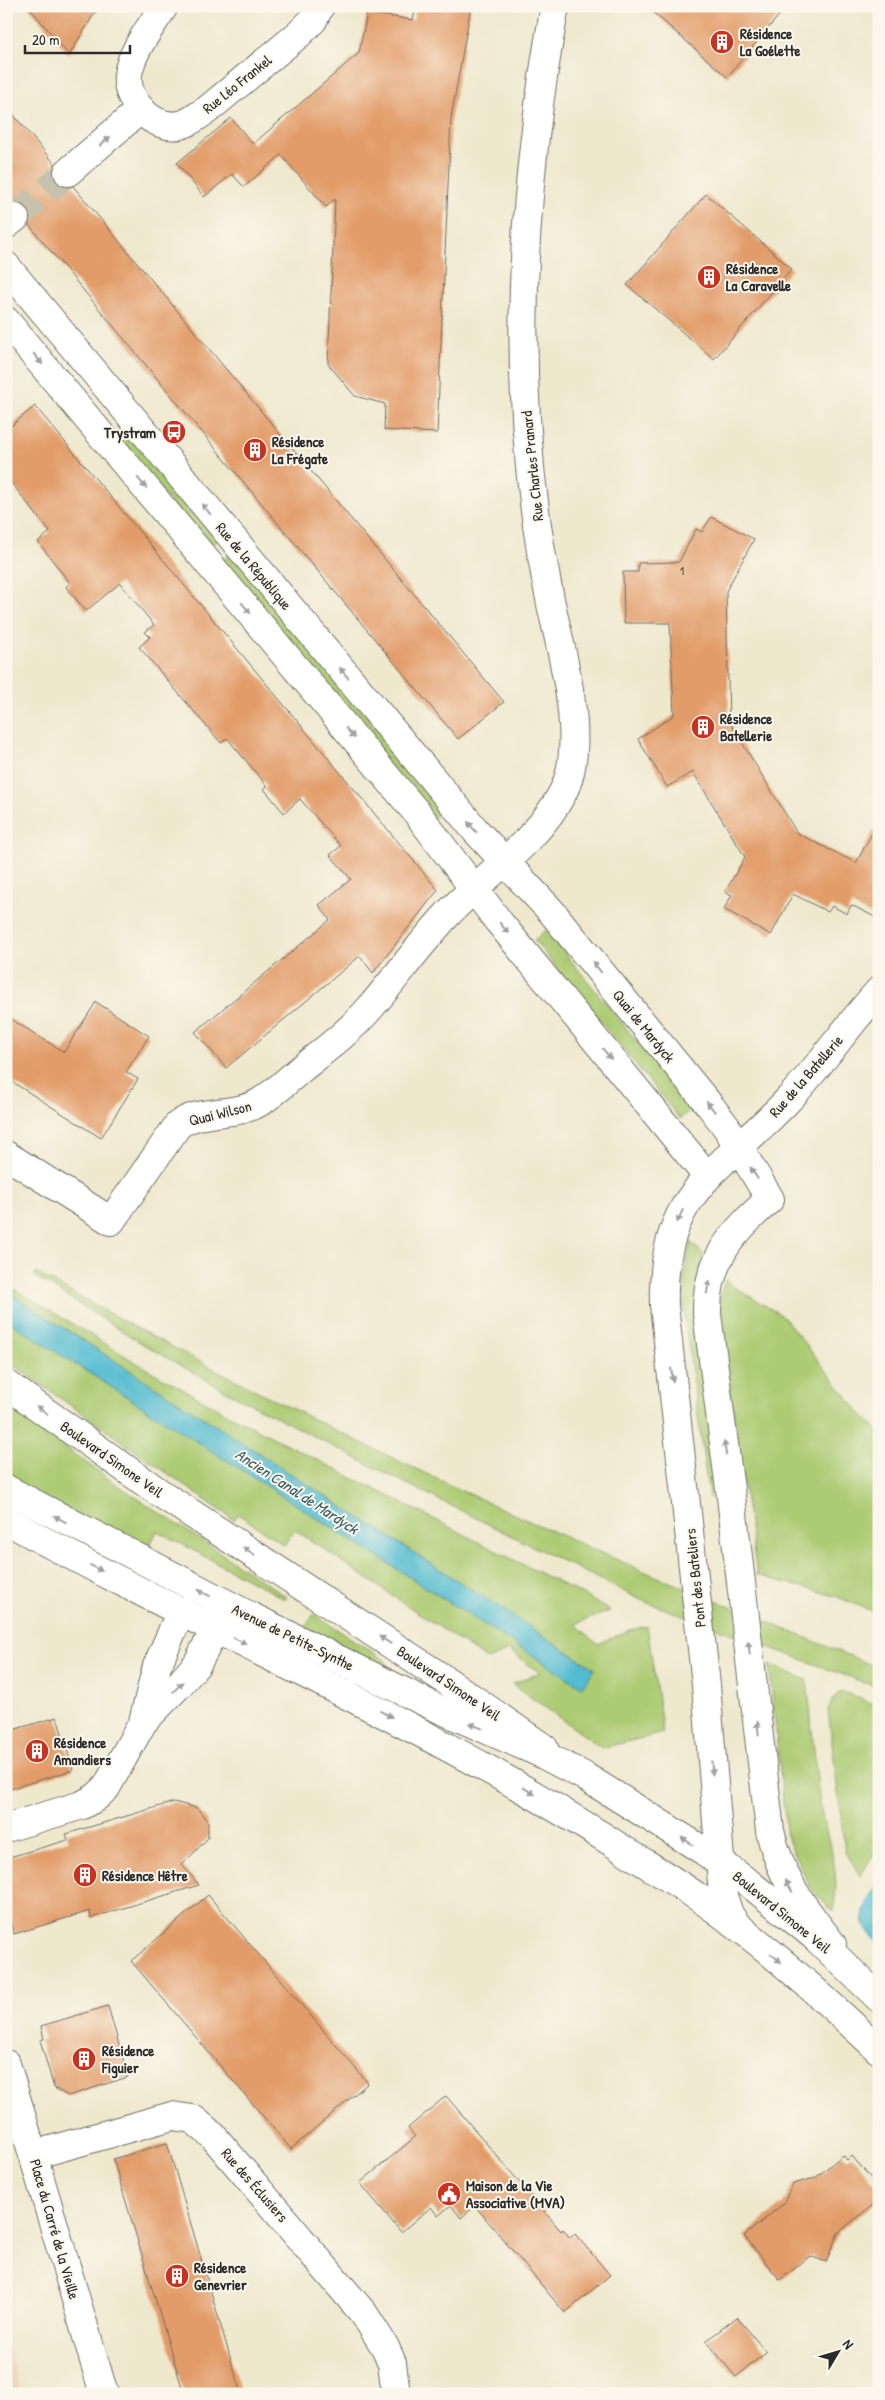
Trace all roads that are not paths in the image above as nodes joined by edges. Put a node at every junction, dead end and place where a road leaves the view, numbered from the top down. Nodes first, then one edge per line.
1 (164, 6) edge
2 (320, 6) edge
3 (555, 6) edge
4 (141, 109) junction
5 (68, 172) tunnel mouth
6 (6, 266) edge
7 (6, 321) edge
8 (505, 862) junction
9 (475, 889) junction
10 (879, 991) edge
11 (738, 1147) junction
12 (6, 1155) edge
13 (707, 1176) junction
14 (6, 1384) edge
15 (6, 1489) edge
16 (6, 1520) edge
17 (228, 1606) junction
18 (181, 1612) junction
19 (217, 1630) junction
20 (143, 1722) junction
21 (584, 1776) junction
22 (6, 1828) edge
23 (720, 1862) junction
24 (738, 1927) junction
25 (870, 1989) edge
26 (879, 2050) edge
27 (6, 2064) edge
28 (33, 2155) junction
29 (104, 2394) edge
30 (396, 2394) edge

1 - 4 street, Rue Léo Frankel
2 - 4 street, Rue Léo Frankel
3 - 8 street, Rue Charles Pranard
5 -> 4 street
8 -> 6 street, Rue de la République
7 -> 9 street
8 - 9 street, Rue Charles Pranard
11 -> 8 street, Quai de Mardyck
9 - 12 street, Quai Wilson
9 -> 13 street
10 - 11 street, Rue de la Batellerie
11 - 13 street, Rue de la Batellerie
25 -> 11 street, Quai de Mardyck
13 -> 23 street, Pont des Bateliers
21 -> 14 street, Boulevard Simone Veil
17 -> 15 street, Avenue de Petite-Synthe
16 -> 18 street
17 - 19 street
21 -> 17 street, Avenue de Petite-Synthe
18 - 19 street
18 - 20 street
20 -> 19 street
19 -> 24 street
20 - 22 street
23 -> 21 street, Boulevard Simone Veil
23 - 24 street, Pont des Bateliers
23 - 25 street, Boulevard Simone Veil
24 -> 26 street
27 - 28 street, Place du Carré de la Vieille
28 - 29 street, Place du Carré de la Vieille
28 - 30 street, Rue des Éclusiers

